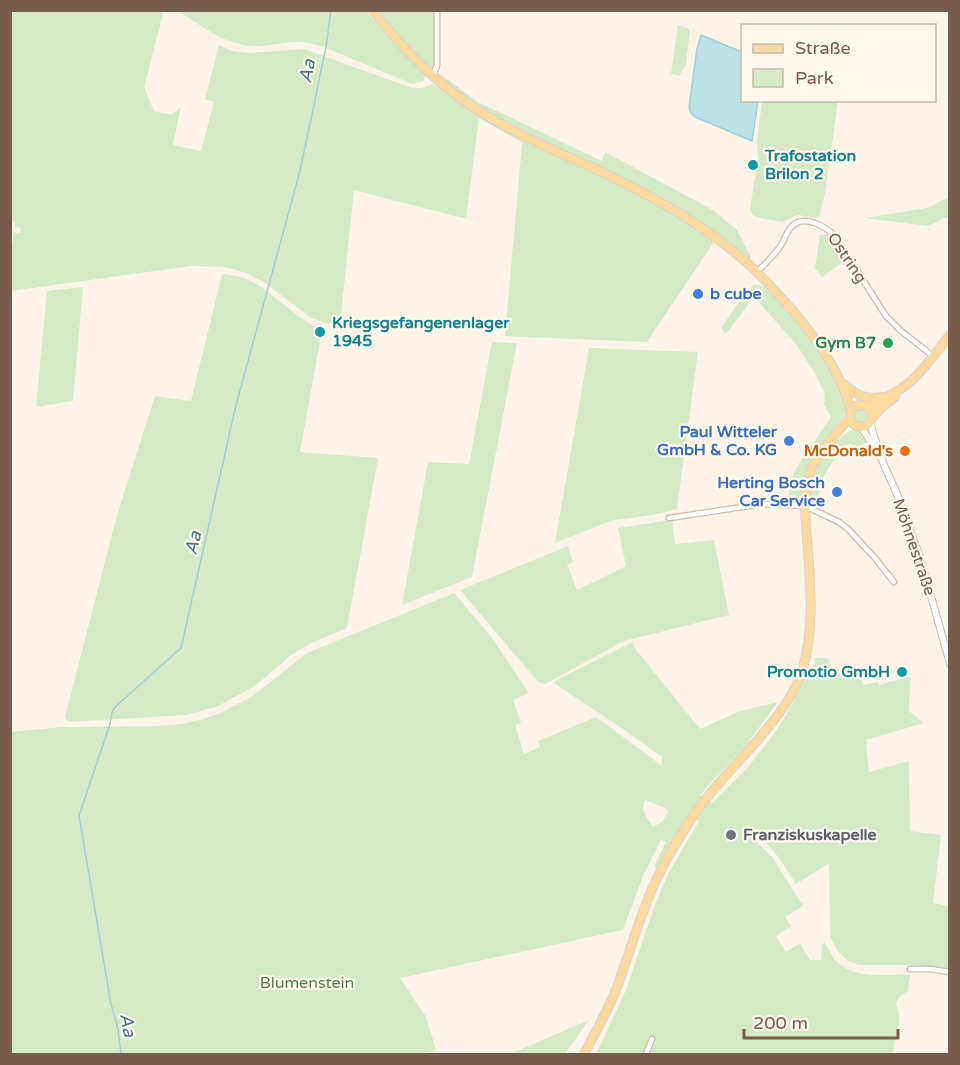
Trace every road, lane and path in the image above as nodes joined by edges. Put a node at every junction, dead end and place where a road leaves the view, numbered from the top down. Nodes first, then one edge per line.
1 (373, 10) edge
2 (437, 10) edge
3 (433, 77) junction
4 (757, 272) junction
5 (950, 335) edge
6 (933, 356) junction
7 (840, 380) junction
8 (908, 383) junction
9 (846, 390) junction
10 (889, 396) junction
11 (864, 406) junction
12 (854, 420) junction
13 (871, 420) junction
14 (885, 465) junction
15 (805, 506) junction
16 (669, 518) dead end
17 (894, 582) dead end
18 (950, 664) edge
19 (910, 969) dead end
20 (950, 972) edge
21 (652, 1039) dead end
22 (584, 1054) edge
23 (646, 1054) edge

1 - 3 main road
2 - 3 street
3 - 4 main road
4 - 6 street, Ostring
4 - 7 main road
5 - 6 main road
6 - 8 main road
7 - 9 main road
7 - 10 main road
8 - 10 main road
8 - 13 main road
9 - 11 main road
9 - 12 main road
10 - 11 main road
11 - 12 main road
11 - 13 main road
12 - 13 main road
12 - 14 street, Möhnestraße
12 - 15 main road
13 - 14 street, Möhnestraße
14 - 18 street, Möhnestraße
15 - 16 street
15 - 17 street
15 - 22 main road
19 - 20 street
21 - 23 street

